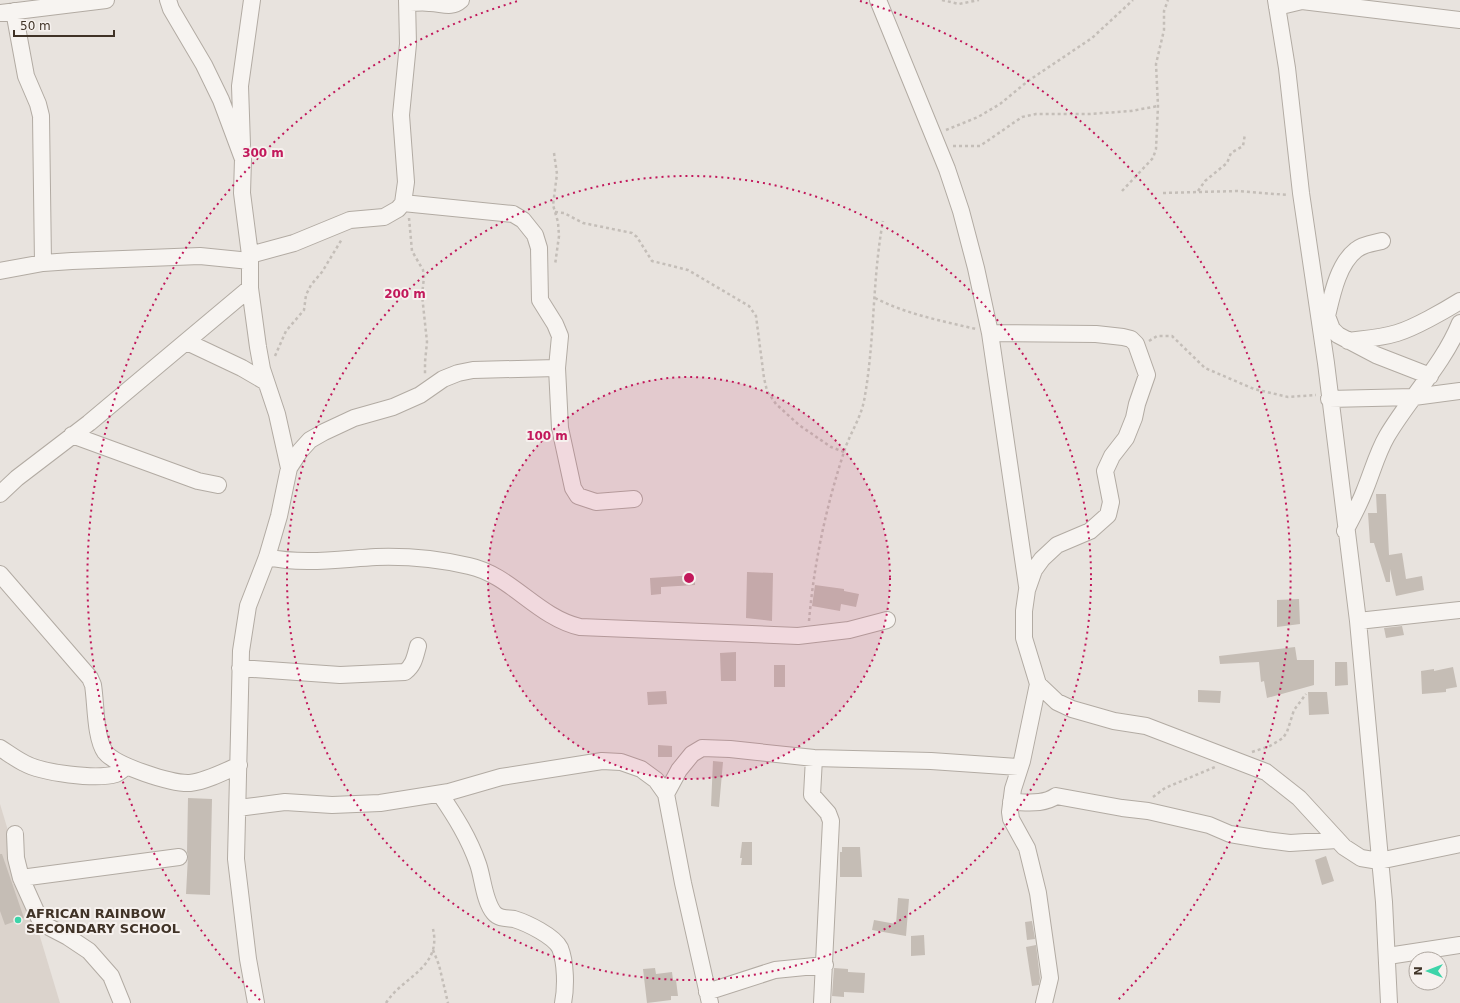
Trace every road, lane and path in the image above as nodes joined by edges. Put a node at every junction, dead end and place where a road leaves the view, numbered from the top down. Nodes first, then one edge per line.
1 (106, 0) edge
2 (168, 0) edge
3 (252, 0) edge
4 (461, 0) edge
5 (878, 0) edge
6 (942, 0) edge
7 (979, 0) edge
8 (1133, 0) edge
9 (1168, 0) edge
10 (407, 1) edge
11 (1277, 3) edge
12 (7, 12) edge
13 (1460, 20) edge
14 (1158, 106) junction
15 (1245, 134) dead end
16 (936, 142) junction
17 (554, 154) dead end
18 (243, 159) junction
19 (1122, 191) dead end
20 (1197, 191) junction
21 (1163, 193) dead end
22 (1300, 193) junction
23 (406, 204) junction
24 (555, 212) junction
25 (356, 219) junction
26 (883, 221) dead end
27 (1382, 241) dead end
28 (250, 258) junction
29 (43, 263) junction
30 (555, 269) dead end
31 (0, 270) edge
32 (250, 288) junction
33 (875, 298) junction
34 (1460, 301) edge
35 (1323, 316) junction
36 (1460, 323) edge
37 (990, 333) junction
38 (1348, 341) junction
39 (187, 342) junction
40 (1138, 349) junction
41 (557, 368) junction
42 (264, 375) junction
43 (1430, 376) junction
44 (429, 389) junction
45 (1460, 391) edge
46 (1329, 396) junction
47 (1414, 397) junction
48 (72, 435) junction
49 (844, 452) junction
50 (289, 468) junction
51 (218, 485) dead end
52 (0, 494) edge
53 (634, 499) dead end
54 (1345, 531) junction
55 (267, 557) junction
56 (0, 574) edge
57 (1027, 590) junction
58 (1460, 610) edge
59 (887, 620) dead end
60 (1358, 621) junction
61 (808, 635) junction
62 (418, 646) dead end
63 (240, 668) junction
64 (1038, 684) junction
65 (1306, 694) dead end
66 (0, 748) edge
67 (814, 758) junction
68 (1232, 759) junction
69 (239, 766) junction
70 (126, 767) junction
71 (1019, 768) junction
72 (440, 794) junction
73 (666, 794) junction
74 (1149, 799) dead end
75 (1011, 802) junction
76 (238, 808) junction
77 (14, 834) dead end
78 (1337, 840) junction
79 (1460, 844) edge
80 (179, 857) dead end
81 (1379, 861) junction
82 (21, 878) junction
83 (433, 929) dead end
84 (1460, 945) edge
85 (433, 950) junction
86 (1388, 956) junction
87 (825, 965) junction
88 (709, 997) edge
89 (122, 1003) edge
90 (256, 1003) edge
91 (386, 1003) edge
92 (448, 1003) edge
93 (563, 1003) edge
94 (822, 1003) edge
95 (1044, 1003) edge
96 (1389, 1003) edge

1 - 12 street
2 - 18 street
3 - 18 street
4 - 10 street
5 - 16 street
6 - 7 path
8 - 16 path
9 - 14 path
10 - 23 street
11 - 13 street
11 - 22 street
12 - 29 street
14 - 16 path
14 - 19 path
15 - 20 path
16 - 37 street
17 - 24 path
18 - 28 street
20 - 21 path
20 - 22 path
22 - 35 street
23 - 25 street
23 - 41 street
23 - 44 path
24 - 30 path
24 - 49 path
25 - 28 street
25 - 42 path
26 - 33 path
27 - 35 street
28 - 29 street
28 - 32 street
29 - 31 street
32 - 39 street
32 - 42 street
33 - 37 path
33 - 49 path
34 - 38 street
35 - 38 street
35 - 46 street
36 - 43 street
37 - 40 street
37 - 57 street
38 - 43 street
39 - 42 street
39 - 48 street
40 - 46 path
40 - 57 street
41 - 44 street
41 - 53 street
42 - 50 street
43 - 47 street
44 - 50 street
45 - 47 street
46 - 47 street
46 - 54 street
47 - 54 street
48 - 51 street
48 - 52 street
49 - 61 path
50 - 55 street
54 - 60 street
55 - 61 street
55 - 63 street
56 - 70 street
57 - 64 street
58 - 60 street
59 - 61 street
60 - 81 street
62 - 63 street
63 - 69 street
64 - 68 street
64 - 71 street
65 - 68 path
66 - 70 street
67 - 71 street
67 - 73 street
67 - 87 street
68 - 74 path
68 - 78 street
69 - 70 street
69 - 76 street
71 - 75 street
72 - 73 street
72 - 76 street
72 - 93 street
73 - 88 street
75 - 78 street
75 - 95 street
76 - 90 street
77 - 82 street
78 - 81 street
79 - 81 street
80 - 82 street
81 - 86 street
82 - 89 street
83 - 85 path
84 - 86 street
85 - 91 path
85 - 92 path
86 - 96 street
87 - 88 street
87 - 94 street

